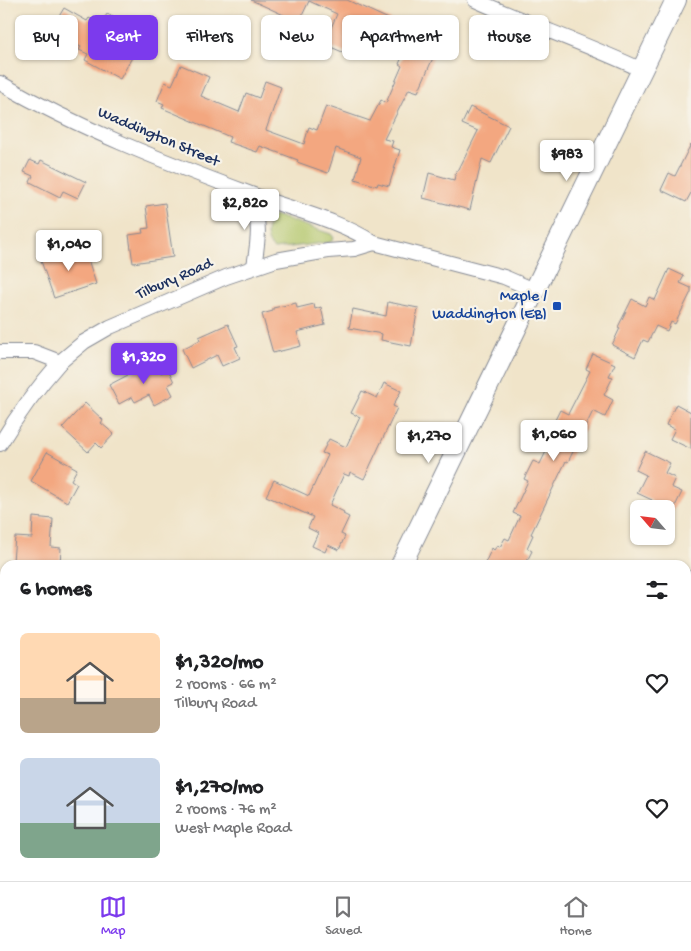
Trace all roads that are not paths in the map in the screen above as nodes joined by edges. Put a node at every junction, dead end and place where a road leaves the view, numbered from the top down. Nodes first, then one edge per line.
1 (475, 0) edge
2 (676, 0) edge
3 (642, 70) junction
4 (0, 83) edge
5 (252, 195) junction
6 (374, 243) junction
7 (254, 266) junction
8 (534, 290) junction
9 (0, 352) edge
10 (60, 362) junction
11 (0, 444) edge
12 (402, 560) edge

1 - 3 street
2 - 3 main road
3 - 8 main road
4 - 5 street, Waddington Street
5 - 6 street, Waddington Street
5 - 7 street
6 - 7 street, Tilbury Road
6 - 8 street, Waddington Street
7 - 10 street, Tilbury Road
8 - 12 main road
9 - 10 street
10 - 11 street, Tilbury Road

